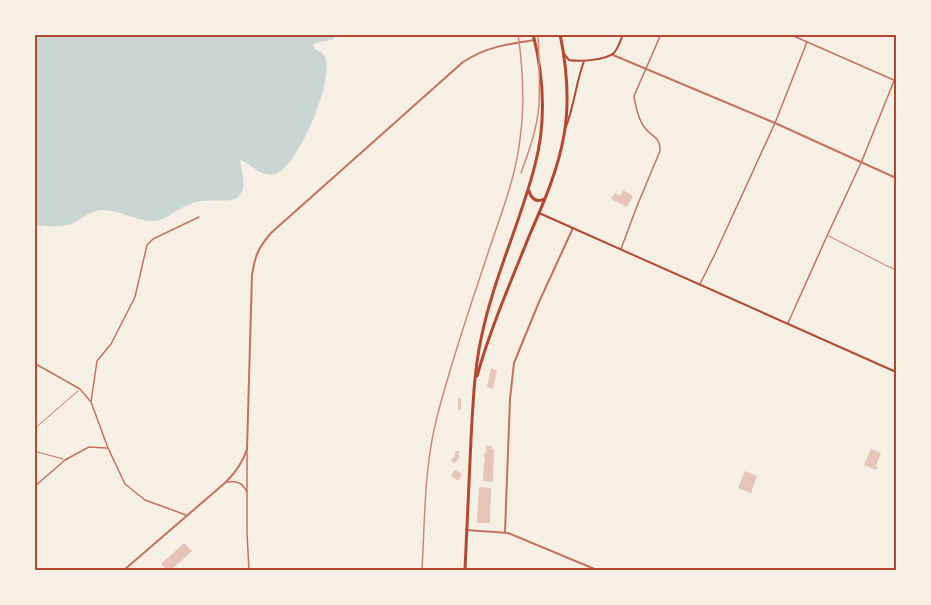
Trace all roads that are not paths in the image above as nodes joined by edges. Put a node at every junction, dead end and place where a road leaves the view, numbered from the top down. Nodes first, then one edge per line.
1 (533, 34) edge
2 (560, 34) edge
3 (623, 34) edge
4 (661, 34) edge
5 (789, 34) edge
6 (535, 40) junction
7 (807, 42) junction
8 (563, 51) junction
9 (613, 54) junction
10 (584, 61) junction
11 (645, 69) junction
12 (897, 76) edge
13 (896, 81) edge
14 (775, 123) junction
15 (564, 133) junction
16 (861, 163) junction
17 (897, 178) edge
18 (528, 189) junction
19 (545, 198) junction
20 (539, 213) junction
21 (199, 217) dead end
22 (573, 228) junction
23 (827, 236) junction
24 (621, 250) junction
25 (897, 270) edge
26 (699, 285) junction
27 (788, 324) junction
28 (34, 363) edge
29 (897, 372) edge
30 (476, 383) junction
31 (80, 389) junction
32 (91, 402) junction
33 (34, 429) edge
34 (108, 448) junction
35 (247, 449) junction
36 (34, 451) edge
37 (65, 460) junction
38 (226, 482) junction
39 (34, 487) edge
40 (247, 493) junction
41 (186, 516) junction
42 (466, 530) junction
43 (505, 532) junction
44 (124, 570) edge
45 (249, 570) edge
46 (465, 570) edge
47 (597, 570) edge

1 - 6 highway
2 - 8 highway
3 - 9 main road
4 - 11 street
5 - 7 street
6 - 18 highway
6 - 35 street
7 - 13 street
7 - 14 street
8 - 10 main road
8 - 15 highway
9 - 10 main road
9 - 11 street
10 - 15 main road
11 - 14 street
11 - 24 street
12 - 13 street
13 - 16 street
14 - 16 street
14 - 26 street
15 - 19 highway
16 - 17 street
16 - 23 street
18 - 19 highway
18 - 30 highway
19 - 20 highway
20 - 22 main road
20 - 30 highway
21 - 32 street
22 - 24 main road
22 - 43 street
23 - 25 lane
23 - 27 street
24 - 26 main road
26 - 27 main road
27 - 29 main road
28 - 31 street
30 - 42 highway
31 - 32 street
31 - 33 lane
32 - 34 street
34 - 37 street
34 - 41 street
35 - 38 street
35 - 40 street
36 - 37 lane
37 - 39 street
38 - 40 street
38 - 41 street
40 - 45 street
41 - 44 street
42 - 43 street
42 - 46 highway
43 - 47 street

